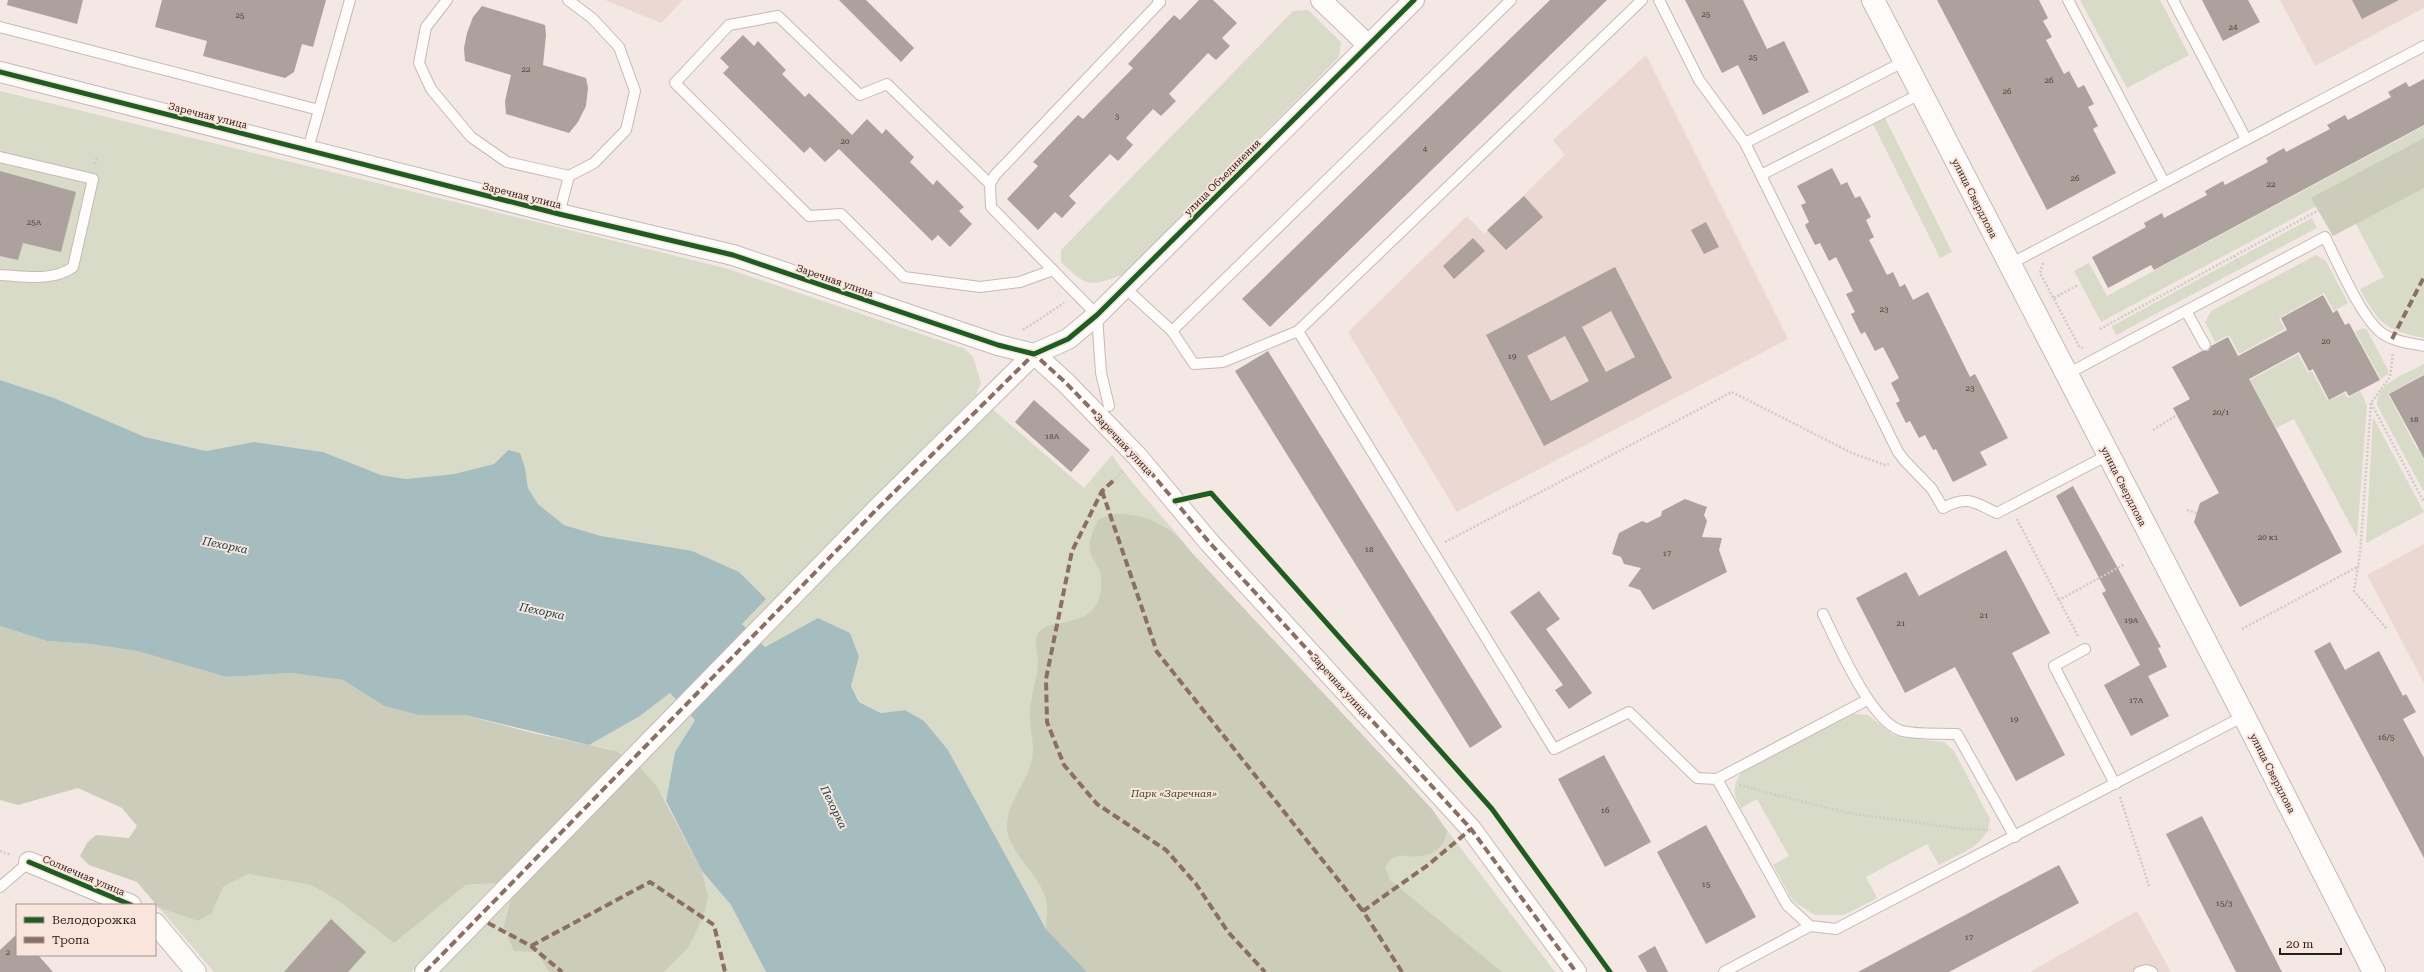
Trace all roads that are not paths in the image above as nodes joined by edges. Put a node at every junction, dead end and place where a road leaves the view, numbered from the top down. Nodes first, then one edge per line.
1 (350, 0) edge
2 (447, 0) edge
3 (568, 0) edge
4 (1158, 0) edge
5 (1321, 0) edge
6 (1414, 0) edge
7 (1511, 0) edge
8 (1642, 0) edge
9 (1659, 0) edge
10 (1873, 0) edge
11 (2068, 0) edge
12 (2173, 0) edge
13 (0, 26) edge
14 (1368, 45) junction
15 (2424, 46) edge
16 (1905, 61) junction
17 (0, 72) edge
18 (1922, 93) junction
19 (318, 110) junction
20 (2246, 139) junction
21 (1745, 143) junction
22 (308, 149) junction
23 (0, 157) edge
24 (1761, 175) junction
25 (569, 176) junction
26 (2164, 182) junction
27 (990, 184) junction
28 (559, 214) junction
29 (2010, 264) junction
30 (1053, 270) junction
31 (0, 276) edge
32 (1124, 287) junction
33 (2186, 311) junction
34 (1097, 315) junction
35 (1172, 331) junction
36 (1298, 331) junction
37 (2205, 345) dead end
38 (2424, 346) edge
39 (1034, 354) junction
40 (2067, 374) junction
41 (1109, 406) dead end
42 (2108, 456) junction
43 (1823, 614) dead end
44 (2085, 649) road end
45 (1867, 700) junction
46 (2244, 716) junction
47 (1718, 779) junction
48 (2115, 784) junction
49 (2014, 837) junction
50 (29, 862) joint
51 (0, 887) edge
52 (129, 904) edge
53 (156, 924) edge
54 (1810, 926) junction
55 (196, 972) edge
56 (424, 972) edge
57 (1576, 972) edge
58 (1724, 972) edge
59 (2140, 972) edge
60 (2152, 972) edge
61 (2374, 972) edge

1 - 19 lane
2 - 25 lane
3 - 25 lane
4 - 27 lane
5 - 14 street
6 - 14 street, улица Объединения
7 - 35 lane
8 - 36 lane
9 - 21 lane
10 - 16 main road, улица Свердлова
11 - 26 lane
12 - 20 lane
13 - 19 lane
14 - 32 street, улица Объединения
15 - 20 lane
16 - 18 main road, улица Свердлова
16 - 21 lane
17 - 22 street, Заречная улица
18 - 24 lane
18 - 29 main road, улица Свердлова
19 - 22 lane
20 - 26 lane
21 - 24 lane
22 - 28 street, Заречная улица
23 - 31 lane
24 - 42 lane
25 - 28 lane
26 - 29 lane
27 - 30 lane
27 - 30 lane
28 - 39 street, Заречная улица
29 - 40 main road, улица Свердлова
30 - 34 lane
32 - 34 street, улица Объединения
32 - 35 lane
33 - 37 lane
33 - 38 lane
33 - 40 lane
34 - 39 street, улица Объединения
34 - 41 lane
35 - 36 lane
36 - 47 lane
39 - 56 street
39 - 57 street, Заречная улица
40 - 42 main road, улица Свердлова
42 - 46 main road, улица Свердлова
43 - 45 lane
44 - 48 lane
45 - 47 lane
45 - 49 lane
46 - 48 lane
46 - 61 main road, улица Свердлова
47 - 54 lane
48 - 49 lane
49 - 54 lane
50 - 51 lane
50 - 52 street, Солнечная улица
53 - 55 street
54 - 58 lane
59 - 60 lane

